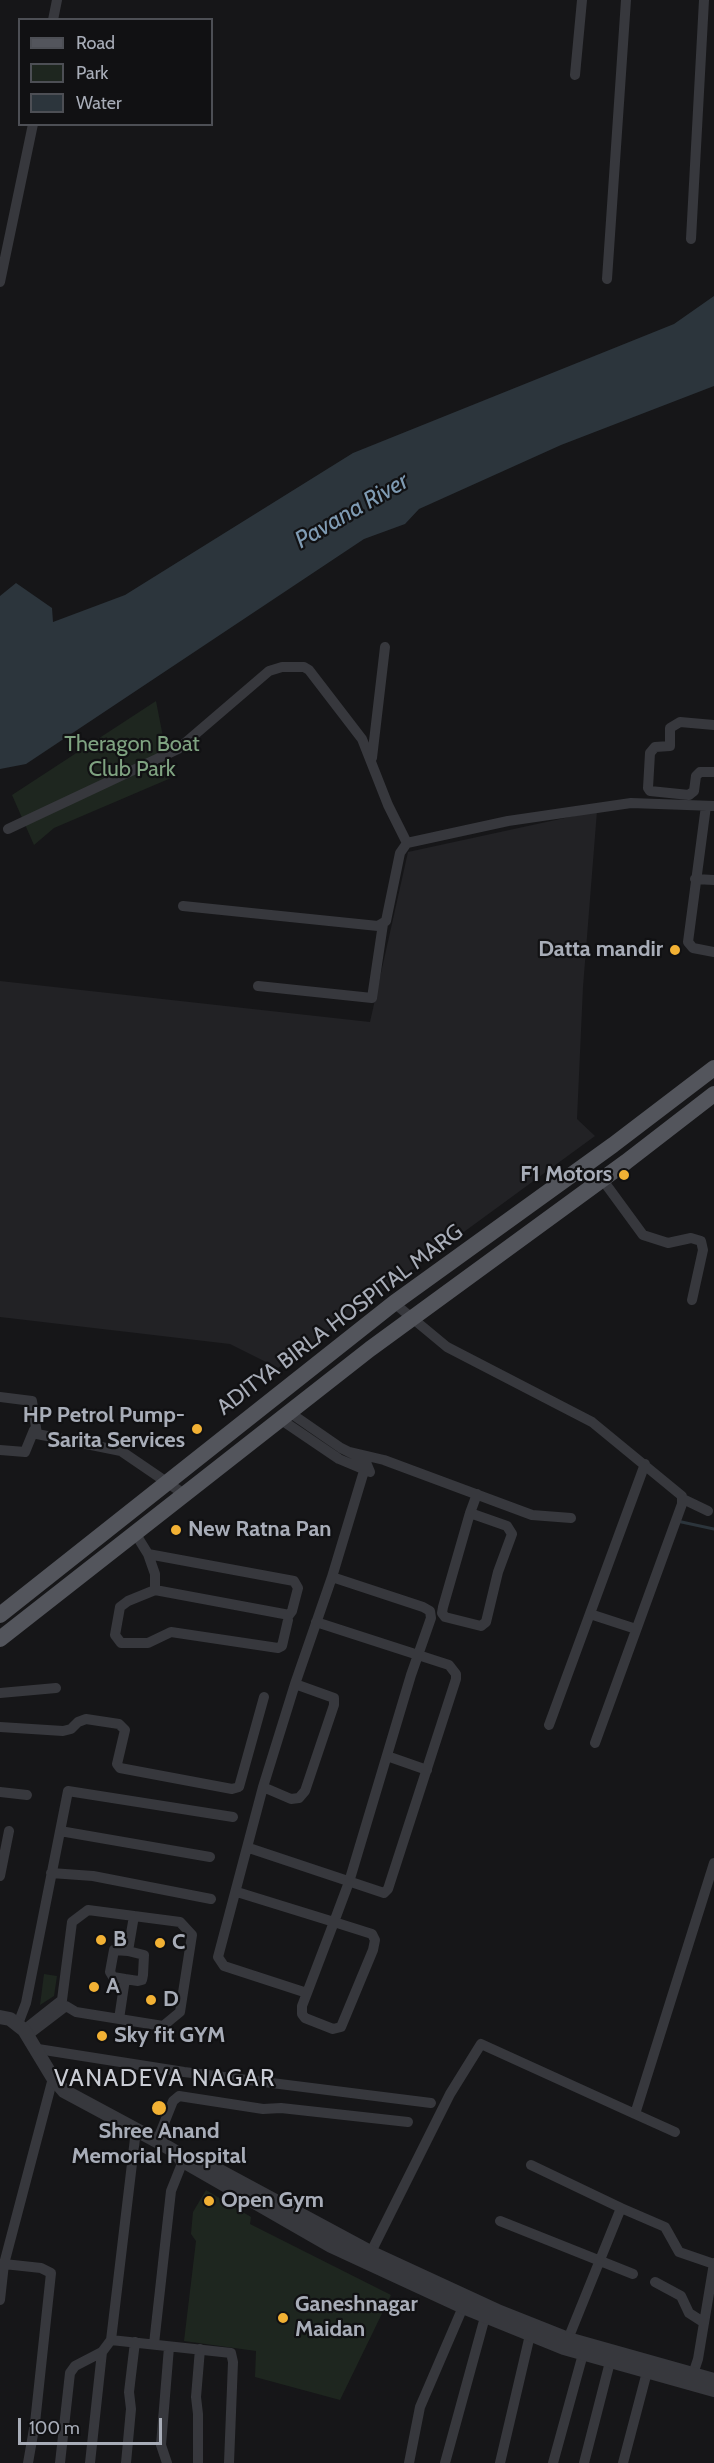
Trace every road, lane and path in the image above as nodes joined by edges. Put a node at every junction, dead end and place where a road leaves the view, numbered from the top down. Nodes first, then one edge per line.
1 (57, 0) edge
2 (582, 0) edge
3 (626, 0) edge
4 (704, 0) edge
5 (53, 18) edge
6 (576, 75) dead end
7 (33, 126) edge
8 (691, 239) dead end
9 (607, 279) dead end
10 (0, 282) edge
11 (385, 646) dead end
12 (714, 724) edge
13 (372, 761) junction
14 (714, 772) edge
15 (710, 806) edge
16 (8, 829) dead end
17 (407, 843) junction
18 (695, 879) junction
19 (714, 880) edge
20 (183, 906) dead end
21 (383, 924) junction
22 (714, 952) edge
23 (258, 986) dead end
24 (714, 1068) edge
25 (714, 1094) edge
26 (613, 1145) junction
27 (626, 1162) junction
28 (602, 1179) junction
29 (492, 1232) junction
30 (506, 1249) junction
31 (692, 1300) dead end
32 (394, 1303) junction
33 (413, 1317) junction
34 (0, 1397) edge
35 (284, 1415) junction
36 (34, 1430) junction
37 (0, 1450) edge
38 (347, 1456) junction
39 (645, 1464) junction
40 (167, 1482) junction
41 (184, 1494) junction
42 (477, 1494) junction
43 (683, 1500) junction
44 (708, 1511) dead end
45 (470, 1513) junction
46 (571, 1518) dead end
47 (135, 1533) junction
48 (148, 1554) junction
49 (332, 1577) junction
50 (155, 1590) junction
51 (590, 1614) junction
52 (0, 1615) edge
53 (288, 1620) dead end
54 (316, 1622) junction
55 (636, 1629) junction
56 (0, 1639) edge
57 (417, 1655) junction
58 (295, 1684) junction
59 (56, 1688) dead end
60 (0, 1693) edge
61 (264, 1697) dead end
62 (549, 1725) dead end
63 (0, 1727) edge
64 (595, 1743) dead end
65 (387, 1756) junction
66 (427, 1770) junction
67 (263, 1787) junction
68 (0, 1792) edge
69 (27, 1795) dead end
70 (233, 1817) dead end
71 (9, 1831) dead end
72 (60, 1831) junction
73 (249, 1848) junction
74 (210, 1857) dead end
75 (714, 1863) edge
76 (51, 1873) junction
77 (0, 1876) edge
78 (349, 1882) junction
79 (237, 1892) junction
80 (211, 1899) dead end
81 (134, 1916) junction
82 (334, 1922) junction
83 (128, 1951) junction
84 (125, 1979) junction
85 (307, 1994) junction
86 (0, 2008) edge
87 (119, 2019) junction
88 (16, 2025) edge
89 (38, 2049) junction
90 (53, 2078) junction
91 (431, 2103) dead end
92 (635, 2114) junction
93 (408, 2122) dead end
94 (136, 2130) junction
95 (675, 2132) dead end
96 (157, 2141) junction
97 (179, 2156) junction
98 (531, 2165) dead end
99 (621, 2208) junction
100 (500, 2221) dead end
101 (368, 2258) junction
102 (601, 2262) junction
103 (4, 2264) junction
104 (714, 2264) edge
105 (633, 2274) dead end
106 (655, 2282) dead end
107 (0, 2300) edge
108 (463, 2307) junction
109 (485, 2317) junction
110 (703, 2322) junction
111 (530, 2335) junction
112 (111, 2340) junction
113 (135, 2342) junction
114 (154, 2344) junction
115 (566, 2344) junction
116 (169, 2347) junction
117 (200, 2349) junction
118 (102, 2352) junction
119 (583, 2354) junction
120 (610, 2362) junction
121 (647, 2372) junction
122 (692, 2378) junction
123 (714, 2380) edge
124 (714, 2390) edge
125 (28, 2463) edge
126 (60, 2463) edge
127 (90, 2463) edge
128 (126, 2463) edge
129 (167, 2463) edge
130 (198, 2463) edge
131 (229, 2463) edge
132 (408, 2463) edge
133 (445, 2463) edge
134 (500, 2463) edge
135 (553, 2463) edge
136 (584, 2463) edge
137 (623, 2463) edge

1 - 5 street
2 - 6 street
3 - 9 street
4 - 8 street
7 - 10 street
11 - 13 street
12 - 14 street
13 - 16 street
13 - 17 street
15 - 17 street
15 - 18 street
17 - 21 street
18 - 19 street
18 - 22 street
20 - 21 street
21 - 23 street
24 - 26 main road, ADITYA BIRLA HOSPITAL MARG
25 - 27 main road, ADITYA BIRLA HOSPITAL MARG
26 - 27 main road
26 - 29 main road, ADITYA BIRLA HOSPITAL MARG
27 - 28 main road, ADITYA BIRLA HOSPITAL MARG
28 - 30 main road, ADITYA BIRLA HOSPITAL MARG
28 - 31 street
29 - 30 main road
29 - 32 main road, ADITYA BIRLA HOSPITAL MARG
30 - 33 main road, ADITYA BIRLA HOSPITAL MARG
32 - 33 street
32 - 40 main road, ADITYA BIRLA HOSPITAL MARG
33 - 35 main road, ADITYA BIRLA HOSPITAL MARG
33 - 39 street
34 - 36 street
35 - 38 street
35 - 41 main road, ADITYA BIRLA HOSPITAL MARG
36 - 37 street
36 - 40 street
38 - 42 street
38 - 49 street
39 - 43 street
39 - 51 street
40 - 41 street
40 - 52 main road, ADITYA BIRLA HOSPITAL MARG
41 - 47 main road, ADITYA BIRLA HOSPITAL MARG
42 - 45 street
42 - 46 street
43 - 44 street
43 - 55 street
45 - 45 street
47 - 48 street
47 - 56 main road, ADITYA BIRLA HOSPITAL MARG
48 - 50 street
48 - 50 street
49 - 54 street
49 - 57 street
50 - 53 street
51 - 55 street
51 - 62 street
54 - 57 street
54 - 58 street
55 - 64 street
57 - 65 street
57 - 66 street
58 - 67 street
58 - 67 street
59 - 60 street
61 - 63 street
65 - 66 street
65 - 78 street
66 - 78 street
67 - 73 street
68 - 69 street
70 - 72 street
71 - 77 street
72 - 74 street
72 - 76 street
73 - 78 street
73 - 79 street
75 - 92 street
76 - 80 street
76 - 88 street
78 - 82 street
79 - 82 street
79 - 85 street
81 - 83 street
81 - 87 street
81 - 88 street
82 - 85 street
82 - 85 street
83 - 84 street
83 - 84 street
84 - 87 street
86 - 88 street
87 - 88 street
88 - 89 street
89 - 90 street
89 - 91 street
90 - 94 street
90 - 103 street
92 - 95 street
92 - 101 street
93 - 96 street
94 - 96 street
94 - 112 street
96 - 97 street
97 - 101 street
97 - 114 street
98 - 99 street
99 - 102 street
99 - 104 street
100 - 102 street
101 - 108 street
101 - 115 street
102 - 105 street
102 - 115 street
103 - 107 street
103 - 125 street
104 - 110 street
106 - 110 street
108 - 109 street
108 - 132 street
109 - 111 street
109 - 133 street
110 - 122 street
111 - 115 street
111 - 134 street
112 - 113 street
112 - 118 street
113 - 114 street
113 - 128 street
114 - 116 street
115 - 119 street
115 - 122 street
116 - 117 street
116 - 129 street
117 - 130 street
117 - 131 street
118 - 126 street
118 - 127 street
119 - 120 street
119 - 135 street
120 - 121 street
120 - 136 street
121 - 122 street
121 - 137 street
122 - 123 street
122 - 124 street

